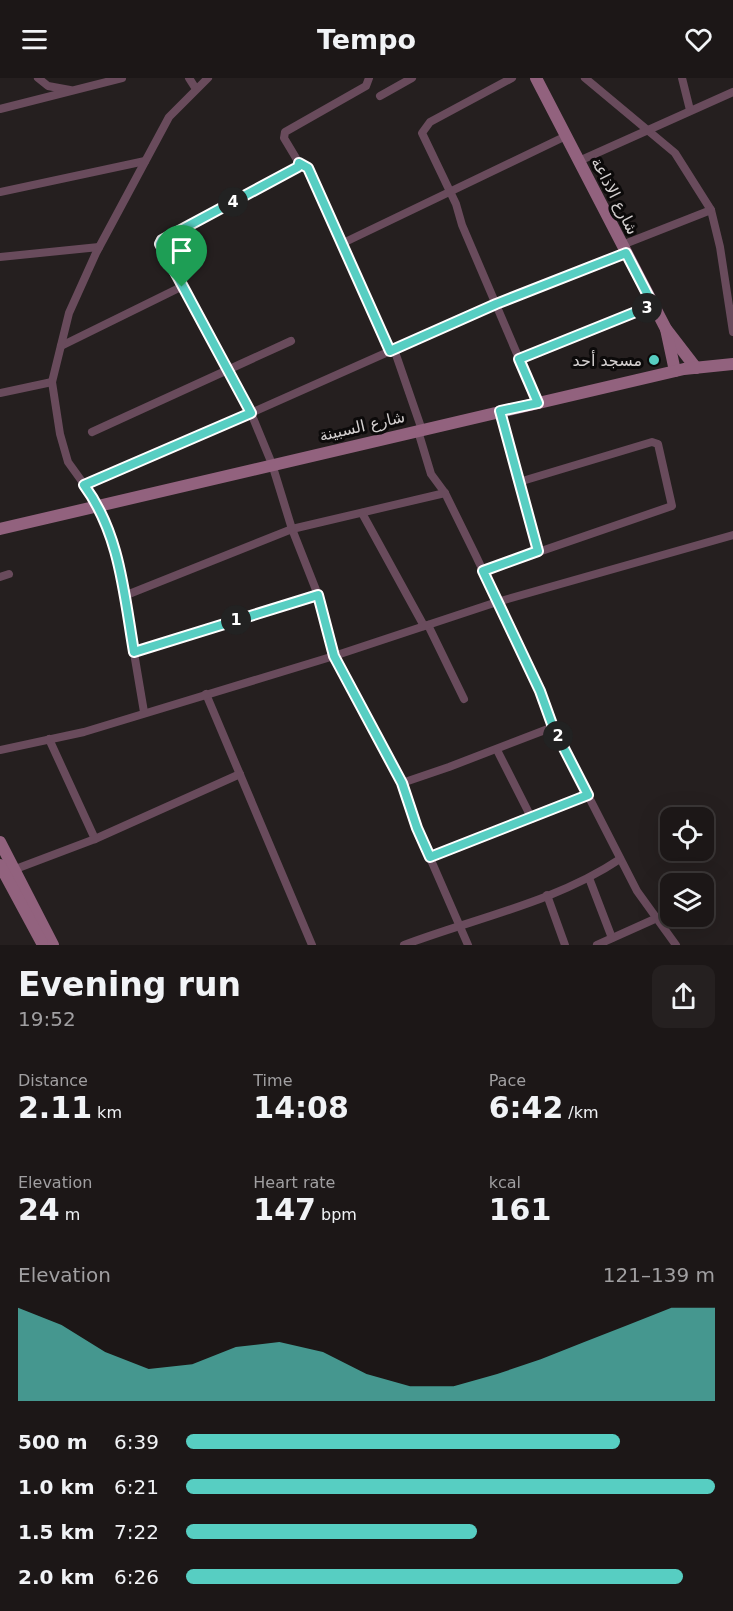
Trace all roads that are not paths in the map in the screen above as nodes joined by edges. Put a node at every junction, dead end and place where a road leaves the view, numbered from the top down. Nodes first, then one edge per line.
1 (38, 78) edge
2 (122, 78) edge
3 (189, 78) edge
4 (208, 78) edge
5 (369, 78) edge
6 (412, 78) edge
7 (512, 78) edge
8 (536, 78) edge
9 (585, 78) edge
10 (682, 78) edge
11 (196, 89) junction
12 (73, 91) junction
13 (733, 92) edge
14 (380, 96) dead end
15 (0, 109) edge
16 (690, 110) junction
17 (645, 129) junction
18 (566, 136) junction
19 (145, 161) junction
20 (579, 161) junction
21 (299, 163) junction
22 (0, 192) edge
23 (451, 192) junction
24 (711, 210) junction
25 (341, 244) junction
26 (99, 247) junction
27 (624, 249) junction
28 (0, 257) edge
29 (182, 287) junction
30 (496, 304) junction
31 (653, 305) junction
32 (666, 329) junction
33 (733, 332) edge
34 (291, 341) dead end
35 (61, 346) junction
36 (392, 350) junction
37 (519, 359) junction
38 (733, 364) edge
39 (696, 368) junction
40 (226, 369) junction
41 (675, 371) junction
42 (52, 382) junction
43 (0, 393) edge
44 (538, 403) junction
45 (500, 411) junction
46 (251, 413) junction
47 (420, 430) junction
48 (92, 432) dead end
49 (272, 464) junction
50 (519, 482) junction
51 (84, 485) junction
52 (445, 492) junction
53 (99, 505) junction
54 (362, 513) junction
55 (0, 527) edge
56 (292, 529) junction
57 (733, 535) edge
58 (538, 551) junction
59 (483, 571) junction
60 (318, 595) junction
61 (124, 596) junction
62 (497, 602) junction
63 (426, 625) junction
64 (134, 652) junction
65 (334, 656) junction
66 (206, 694) junction
67 (464, 699) dead end
68 (144, 712) junction
69 (553, 727) junction
70 (49, 739) junction
71 (0, 750) edge
72 (497, 750) junction
73 (240, 774) junction
74 (402, 783) junction
75 (588, 795) junction
76 (532, 819) junction
77 (95, 839) junction
78 (0, 842) edge
79 (430, 857) junction
80 (620, 859) junction
81 (0, 865) edge
82 (13, 870) junction
83 (589, 878) junction
84 (547, 895) junction
85 (657, 918) junction
86 (460, 923) junction
87 (612, 938) junction
88 (44, 945) edge
89 (53, 945) edge
90 (312, 945) edge
91 (404, 945) edge
92 (468, 945) edge
93 (566, 945) edge
94 (597, 945) edge
95 (676, 945) edge

1 - 12 street
2 - 12 street
3 - 11 street
4 - 11 street
5 - 21 street
6 - 14 street
7 - 23 street
8 - 18 main road, شارع الاذاعة
9 - 17 street
10 - 16 street
11 - 19 street
12 - 15 street
13 - 16 street
16 - 17 street
17 - 20 street
17 - 24 street
18 - 20 main road, شارع الاذاعة
18 - 23 street
19 - 22 street
19 - 26 street
20 - 27 main road, شارع الاذاعة
21 - 25 street
21 - 29 street
23 - 25 street
23 - 30 street
24 - 27 street
24 - 33 street
25 - 36 street
26 - 28 street
26 - 35 street
27 - 30 street
27 - 31 main road, شارع الاذاعة
29 - 35 street
29 - 40 street
30 - 36 street
30 - 37 street
31 - 32 main road, شارع الاذاعة
31 - 37 street
32 - 39 main road, شارع الاذاعة
32 - 41 main road, شارع الاذاعة
34 - 40 street
35 - 42 street
36 - 46 street
36 - 47 street
37 - 44 street
38 - 39 main road, شارع السبينة
39 - 41 main road, شارع السبينة
40 - 46 street
40 - 48 street
41 - 44 main road, شارع السبينة
42 - 43 street
42 - 51 street
44 - 45 main road, شارع السبينة
45 - 47 main road, شارع السبينة
45 - 50 street
46 - 49 street
46 - 51 street
47 - 49 main road, شارع السبينة
47 - 52 street
49 - 53 main road, شارع السبينة
49 - 56 street
50 - 58 street
50 - 58 street
51 - 53 street
52 - 54 street
52 - 59 street
53 - 55 main road, شارع السبينة
53 - 61 street
54 - 56 street
54 - 63 street
56 - 60 street
56 - 61 street
57 - 62 street
58 - 59 street
59 - 62 street
60 - 64 street
60 - 65 street
61 - 64 street
62 - 63 street
62 - 69 street
63 - 65 street
63 - 67 street
64 - 68 street
65 - 66 street
65 - 74 street
66 - 68 street
66 - 73 street
68 - 70 street
69 - 72 street
69 - 75 street
70 - 71 street
70 - 77 street
72 - 74 street
72 - 76 street
73 - 77 street
73 - 90 street
74 - 79 street
75 - 76 street
75 - 80 street
76 - 79 street
77 - 82 street
78 - 82 main road
79 - 86 street
80 - 83 street
80 - 85 street
81 - 88 main road
82 - 89 main road
83 - 84 street
83 - 87 street
84 - 86 street
84 - 93 street
85 - 87 street
85 - 95 street
86 - 91 street
86 - 92 street
87 - 94 street

